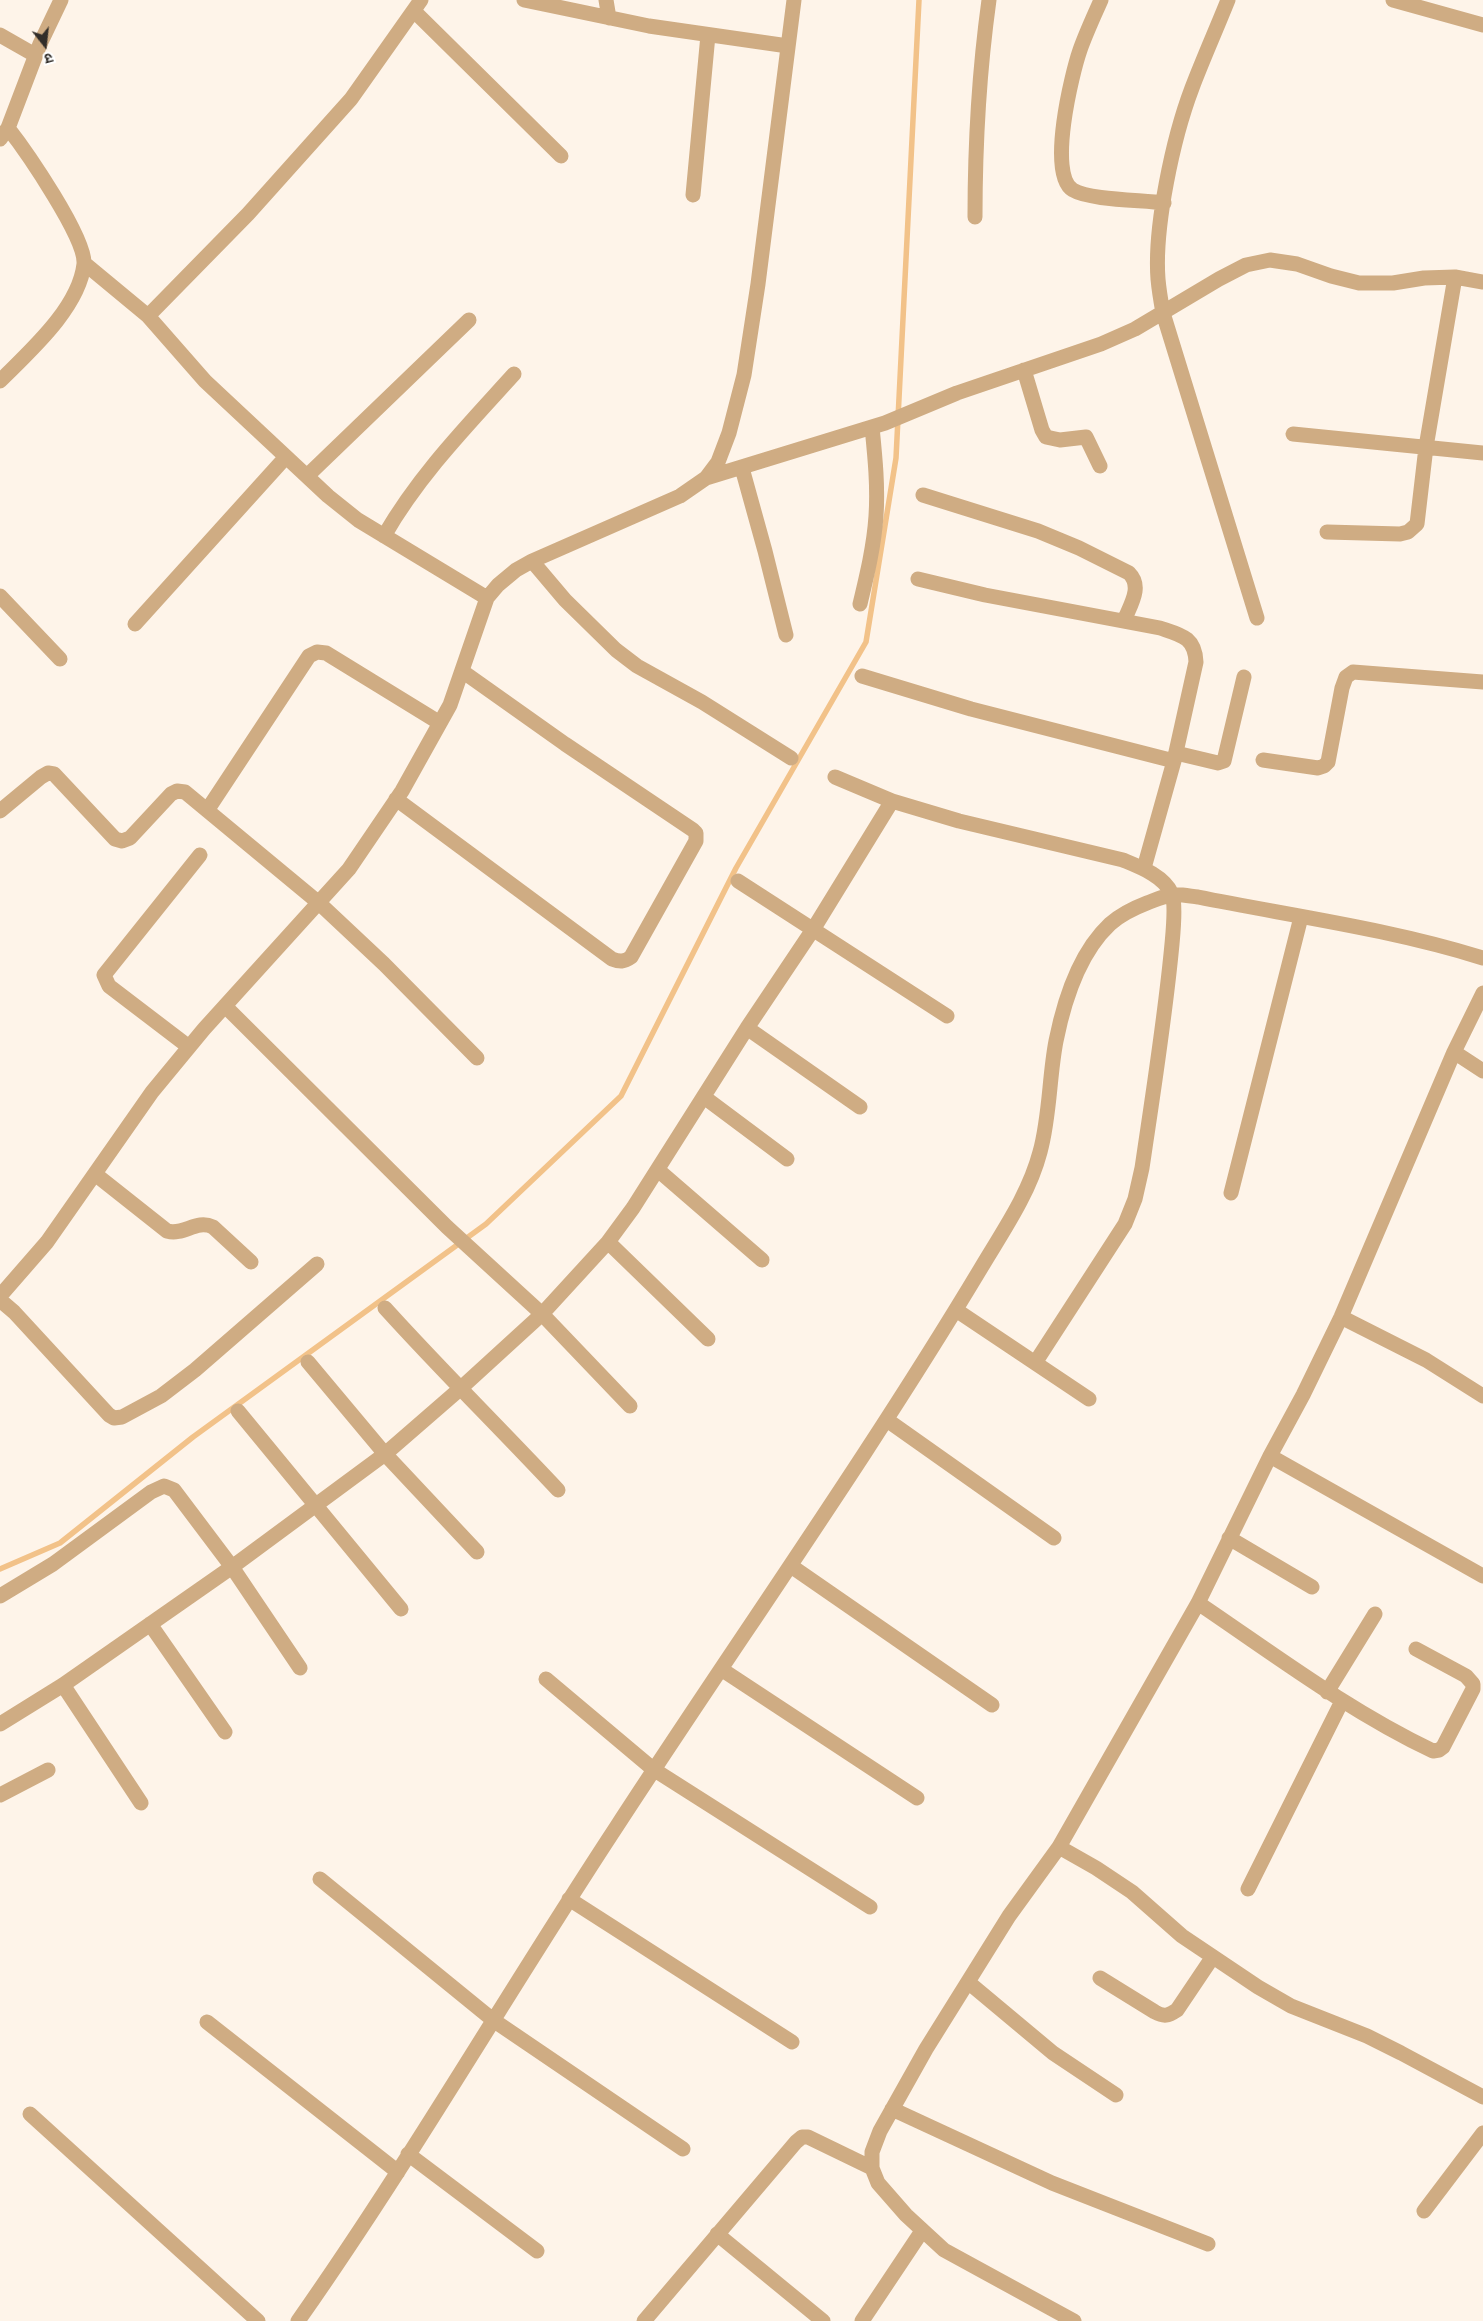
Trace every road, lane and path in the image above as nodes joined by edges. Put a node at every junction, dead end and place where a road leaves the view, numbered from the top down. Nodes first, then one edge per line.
1 (61, 0) edge
2 (524, 0) edge
3 (606, 0) edge
4 (794, 0) edge
5 (989, 0) edge
6 (1101, 0) edge
7 (1228, 0) edge
8 (1393, 0) edge
9 (1408, 2) edge
10 (418, 5) edge
11 (609, 18) junction
12 (1483, 25) edge
13 (0, 35) edge
14 (708, 35) junction
15 (788, 46) junction
16 (35, 56) junction
17 (4, 134) edge
18 (561, 156) dead end
19 (693, 194) dead end
20 (1164, 203) junction
21 (975, 217) dead end
22 (84, 262) junction
23 (1455, 277) junction
24 (1483, 282) edge
25 (1163, 313) junction
26 (148, 316) junction
27 (470, 320) dead end
28 (1024, 370) junction
29 (514, 374) dead end
30 (0, 381) edge
31 (879, 425) junction
32 (1294, 434) dead end
33 (1426, 447) junction
34 (1483, 453) edge
35 (285, 458) junction
36 (1100, 466) dead end
37 (742, 468) junction
38 (307, 476) junction
39 (706, 478) junction
40 (923, 495) dead end
41 (1327, 532) dead end
42 (384, 536) junction
43 (532, 561) junction
44 (918, 579) dead end
45 (0, 596) edge
46 (487, 598) junction
47 (860, 604) dead end
48 (1257, 618) dead end
49 (1124, 621) junction
50 (135, 624) dead end
51 (786, 635) dead end
52 (60, 660) dead end
53 (462, 671) junction
54 (862, 676) dead end
55 (1244, 677) dead end
56 (1483, 682) edge
57 (440, 723) junction
58 (1175, 757) junction
59 (791, 758) dead end
60 (1263, 760) dead end
61 (835, 777) dead end
62 (396, 799) junction
63 (892, 802) junction
64 (208, 809) junction
65 (0, 811) edge
66 (200, 855) dead end
67 (1144, 868) junction
68 (738, 881) dead end
69 (1172, 895) junction
70 (319, 902) junction
71 (1301, 917) junction
72 (814, 928) junction
73 (1483, 958) edge
74 (1483, 993) edge
75 (225, 1006) junction
76 (947, 1016) dead end
77 (746, 1028) junction
78 (189, 1047) junction
79 (1454, 1052) junction
80 (477, 1058) dead end
81 (1483, 1071) edge
82 (704, 1097) junction
83 (860, 1107) dead end
84 (787, 1159) dead end
85 (658, 1170) junction
86 (95, 1174) junction
87 (1232, 1193) dead end
88 (608, 1242) junction
89 (762, 1260) dead end
90 (251, 1262) dead end
91 (317, 1264) dead end
92 (0, 1296) edge
93 (0, 1300) edge
94 (385, 1308) dead end
95 (956, 1310) junction
96 (542, 1314) junction
97 (1341, 1317) junction
98 (708, 1339) dead end
99 (308, 1362) dead end
100 (1036, 1363) junction
101 (461, 1388) junction
102 (1474, 1390) edge
103 (1089, 1399) dead end
104 (630, 1406) dead end
105 (238, 1411) dead end
106 (887, 1420) junction
107 (385, 1454) junction
108 (1270, 1456) junction
109 (558, 1490) dead end
110 (316, 1506) junction
111 (1054, 1538) dead end
112 (1230, 1538) junction
113 (477, 1552) dead end
114 (791, 1566) junction
115 (232, 1567) junction
116 (1483, 1576) edge
117 (1312, 1587) dead end
118 (0, 1596) edge
119 (1198, 1603) junction
120 (401, 1609) dead end
121 (1376, 1614) dead end
122 (150, 1624) junction
123 (1416, 1649) dead end
124 (300, 1668) dead end
125 (721, 1669) junction
126 (546, 1679) dead end
127 (63, 1685) junction
128 (1327, 1692) junction
129 (1342, 1701) junction
130 (992, 1706) dead end
131 (0, 1724) edge
132 (225, 1732) dead end
133 (653, 1769) junction
134 (48, 1770) dead end
135 (0, 1795) edge
136 (917, 1798) dead end
137 (141, 1803) dead end
138 (1059, 1847) junction
139 (320, 1879) dead end
140 (1248, 1889) dead end
141 (569, 1899) junction
142 (870, 1908) dead end
143 (1212, 1958) junction
144 (1100, 1978) dead end
145 (968, 1982) junction
146 (493, 2020) junction
147 (207, 2022) dead end
148 (792, 2042) dead end
149 (1116, 2094) dead end
150 (1483, 2097) edge
151 (892, 2109) junction
152 (30, 2114) dead end
153 (1483, 2133) edge
154 (683, 2149) dead end
155 (408, 2154) junction
156 (872, 2168) junction
157 (398, 2172) junction
158 (1424, 2211) dead end
159 (922, 2231) junction
160 (717, 2234) junction
161 (1208, 2244) dead end
162 (537, 2251) dead end
163 (258, 2321) edge
164 (298, 2321) edge
165 (644, 2321) edge
166 (823, 2321) edge
167 (862, 2321) edge
168 (1074, 2321) edge

1 - 16 street
2 - 11 street
3 - 11 street
4 - 15 street
5 - 21 street
6 - 20 street
7 - 20 street
8 - 9 street
9 - 12 street
10 - 18 street
10 - 26 street
11 - 14 street
13 - 16 street
14 - 15 street
14 - 19 street
15 - 39 street
16 - 17 street
17 - 22 street
20 - 25 street
22 - 26 street
22 - 30 street
23 - 24 street
23 - 25 street
23 - 33 street
25 - 28 street
25 - 48 street
26 - 35 street
27 - 38 street
28 - 31 street
28 - 36 street
29 - 42 street
31 - 37 street
31 - 47 street
32 - 33 street
33 - 34 street
33 - 41 street
35 - 38 street
35 - 50 street
37 - 39 street
37 - 51 street
38 - 42 street
39 - 43 street
40 - 49 street
42 - 46 street
43 - 46 street
43 - 59 street
44 - 49 street
45 - 52 street
46 - 53 street
49 - 58 street
53 - 57 street
53 - 62 street
54 - 58 street
55 - 58 street
56 - 60 street
57 - 62 street
57 - 64 street
58 - 67 street
61 - 63 street
62 - 70 street
63 - 67 street
63 - 72 street
64 - 65 street
64 - 70 street
66 - 78 street
67 - 69 street
68 - 72 street
69 - 71 street
69 - 95 street
69 - 100 street
70 - 75 street
70 - 80 street
71 - 73 street
71 - 87 street
72 - 76 street
72 - 77 street
74 - 79 street
75 - 78 street
75 - 96 street
77 - 82 street
77 - 83 street
78 - 86 street
79 - 81 street
79 - 97 street
82 - 84 street
82 - 85 street
85 - 88 street
85 - 89 street
86 - 90 street
86 - 92 street
88 - 96 street
88 - 98 street
91 - 93 street
94 - 101 street
95 - 100 street
95 - 106 street
96 - 101 street
96 - 104 street
97 - 102 street
97 - 108 street
99 - 107 street
100 - 103 street
101 - 107 street
101 - 109 street
105 - 110 street
106 - 111 street
106 - 114 street
107 - 110 street
107 - 113 street
108 - 112 street
108 - 116 street
110 - 115 street
110 - 120 street
112 - 117 street
112 - 119 street
114 - 125 street
114 - 130 street
115 - 118 street
115 - 122 street
115 - 124 street
119 - 128 street
119 - 138 street
121 - 128 street
122 - 127 street
122 - 132 street
123 - 129 street
125 - 133 street
125 - 136 street
126 - 133 street
127 - 131 street
127 - 137 street
128 - 129 street
129 - 140 street
133 - 141 street
133 - 142 street
134 - 135 street
138 - 143 street
138 - 145 street
139 - 146 street
141 - 146 street
141 - 148 street
143 - 144 street
143 - 150 street
145 - 149 street
145 - 151 street
146 - 154 street
146 - 155 street
147 - 157 street
151 - 156 street
151 - 161 street
152 - 163 street
153 - 158 street
155 - 157 street
155 - 162 street
156 - 159 street
156 - 160 street
157 - 164 street
159 - 167 street
159 - 168 street
160 - 165 street
160 - 166 street

